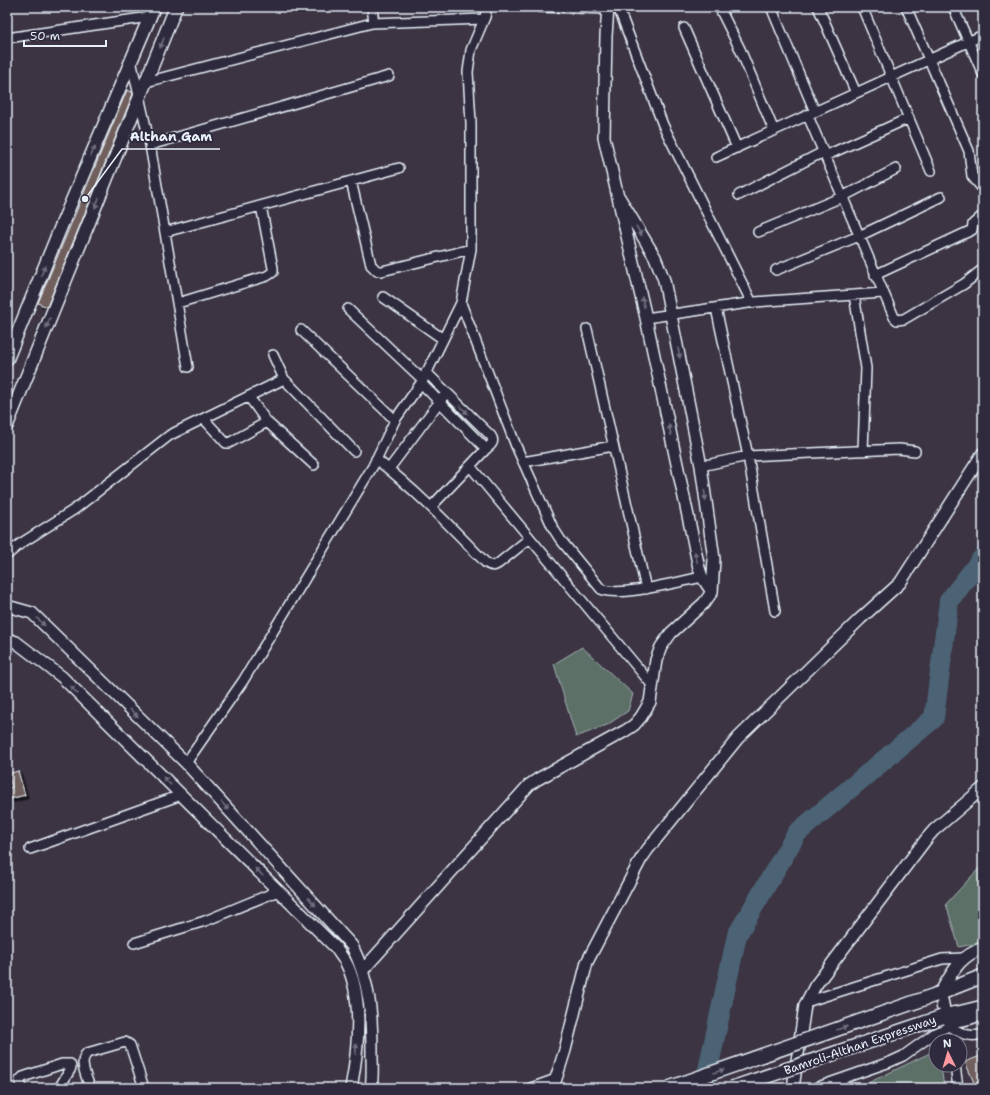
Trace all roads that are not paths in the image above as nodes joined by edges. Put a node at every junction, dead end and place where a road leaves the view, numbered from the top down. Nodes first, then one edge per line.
1 (176, 7) edge
2 (372, 7) edge
3 (487, 7) edge
4 (539, 7) edge
5 (719, 7) edge
6 (771, 7) edge
7 (818, 7) edge
8 (862, 7) edge
9 (906, 7) edge
10 (953, 7) edge
11 (611, 8) edge
12 (151, 12) edge
13 (484, 19) junction
14 (374, 23) junction
15 (684, 28) dead end
16 (983, 35) edge
17 (7, 38) edge
18 (969, 42) junction
19 (131, 60) junction
20 (930, 60) junction
21 (983, 74) edge
22 (389, 76) dead end
23 (892, 77) junction
24 (146, 82) junction
25 (856, 93) junction
26 (140, 96) junction
27 (811, 114) junction
28 (909, 118) junction
29 (774, 131) junction
30 (150, 144) junction
31 (737, 148) junction
32 (824, 154) junction
33 (716, 157) dead end
34 (399, 168) dead end
35 (896, 169) dead end
36 (931, 171) dead end
37 (351, 181) junction
38 (983, 189) edge
39 (739, 195) dead end
40 (842, 197) junction
41 (941, 197) dead end
42 (619, 198) junction
43 (261, 206) junction
44 (983, 215) edge
45 (165, 232) junction
46 (758, 232) dead end
47 (859, 236) junction
48 (471, 249) junction
49 (983, 269) edge
50 (776, 270) dead end
51 (876, 275) junction
52 (883, 292) junction
53 (854, 295) junction
54 (383, 297) dead end
55 (461, 302) junction
56 (752, 302) junction
57 (178, 303) junction
58 (716, 308) junction
59 (348, 309) dead end
60 (671, 314) junction
61 (646, 318) junction
62 (587, 329) dead end
63 (301, 330) dead end
64 (442, 339) junction
65 (273, 355) dead end
66 (7, 359) edge
67 (188, 367) dead end
68 (423, 378) junction
69 (284, 380) junction
70 (446, 392) junction
71 (249, 397) junction
72 (439, 402) junction
73 (204, 419) junction
74 (395, 420) junction
75 (267, 422) junction
76 (7, 425) edge
77 (613, 446) junction
78 (486, 449) junction
79 (354, 451) dead end
80 (863, 451) junction
81 (915, 451) dead end
82 (983, 453) edge
83 (748, 456) junction
84 (376, 459) junction
85 (523, 462) junction
86 (314, 465) dead end
87 (470, 466) junction
88 (701, 466) junction
89 (389, 469) junction
90 (431, 507) junction
91 (530, 538) junction
92 (7, 555) edge
93 (702, 577) junction
94 (646, 588) junction
95 (712, 592) junction
96 (7, 606) edge
97 (775, 611) dead end
98 (7, 639) edge
99 (653, 686) junction
100 (186, 763) junction
101 (983, 788) edge
102 (181, 795) junction
103 (30, 849) dead end
104 (278, 891) junction
105 (134, 943) dead end
106 (983, 948) edge
107 (963, 958) junction
108 (363, 970) junction
109 (983, 976) edge
110 (983, 982) edge
111 (937, 994) junction
112 (806, 1002) junction
113 (983, 1002) edge
114 (983, 1007) edge
115 (983, 1014) edge
116 (948, 1020) junction
117 (983, 1034) edge
118 (956, 1073) edge
119 (555, 1084) edge
120 (983, 1087) edge
121 (21, 1088) edge
122 (59, 1088) edge
123 (90, 1088) edge
124 (144, 1088) edge
125 (351, 1088) edge
126 (371, 1088) edge
127 (531, 1088) edge
128 (669, 1088) edge
129 (732, 1088) edge
130 (793, 1088) edge
131 (815, 1088) edge
132 (958, 1088) edge
133 (980, 1088) edge

1 -> 24 main road
2 - 14 street
3 - 13 street
4 - 11 street
5 - 29 street
6 - 27 street
7 - 25 street
8 - 23 street
9 - 20 street
10 - 18 street
11 - 42 street
11 - 56 street
12 - 17 street
12 - 19 main road
13 - 14 street
13 - 48 street
14 - 24 street
15 - 31 street
16 - 18 street
18 - 20 street
18 - 21 street
19 - 26 street
66 -> 19 main road
20 - 23 street
20 - 38 street
22 - 30 street
23 - 25 street
23 - 28 street
24 - 26 main road
25 - 27 street
26 - 30 street
26 -> 76 main road
27 - 29 street
27 - 32 street
28 - 32 street
28 - 36 street
29 - 31 street
30 - 45 street
31 - 33 street
32 - 39 street
32 - 40 street
34 - 37 street
35 - 40 street
37 - 43 street
37 - 48 street
40 - 46 street
40 - 47 street
41 - 47 street
42 -> 60 street
61 -> 42 street
43 - 45 street
43 - 57 street
44 - 51 street
45 - 57 street
47 - 50 street
47 - 51 street
48 - 55 street
49 - 52 street
51 - 52 street
52 - 53 street
53 - 56 street
53 - 80 street
54 - 64 street
55 - 64 street
55 - 85 street
56 - 58 street
57 - 67 street
58 - 60 street
58 - 83 street
59 - 68 street
60 - 61 street
60 -> 88 street
93 -> 61 street
62 - 77 street
63 - 74 street
64 - 68 street
65 - 69 street
68 - 70 street
68 - 72 street
68 - 74 street
69 - 71 street
69 - 79 street
70 - 72 street
70 -> 78 street
71 - 73 street
71 - 75 street
72 - 78 street
72 - 89 street
73 - 75 street
73 - 92 street
74 - 84 street
75 - 86 street
77 - 85 street
77 - 94 street
78 - 87 street
80 - 81 street
80 - 83 street
82 - 119 street
83 - 88 street
83 - 97 street
84 - 89 street
84 - 100 street
85 - 94 street
87 - 90 street
87 - 91 street
88 -> 95 street
89 - 90 street
90 - 91 street
91 - 99 street
93 - 94 street
93 - 95 street
95 - 99 street
96 -> 100 street
102 -> 98 street
99 - 108 street
100 -> 108 street
101 - 112 street
102 - 103 street
104 -> 102 street
104 - 105 street
125 -> 104 street
106 - 107 street
107 - 111 street
107 - 112 street
108 - 126 street
109 - 111 main road
110 - 111 main road
111 - 116 main road
128 -> 111 main road, bridge
112 - 130 street
113 - 116 main road
114 - 116 main road, Bamroli-Althan Expressway
115 - 116 street
116 - 117 street
116 - 129 main road, Bamroli-Althan Expressway, bridge
116 - 131 street
118 - 132 street
119 - 127 street
120 - 133 street
121 - 122 street
123 - 124 street

